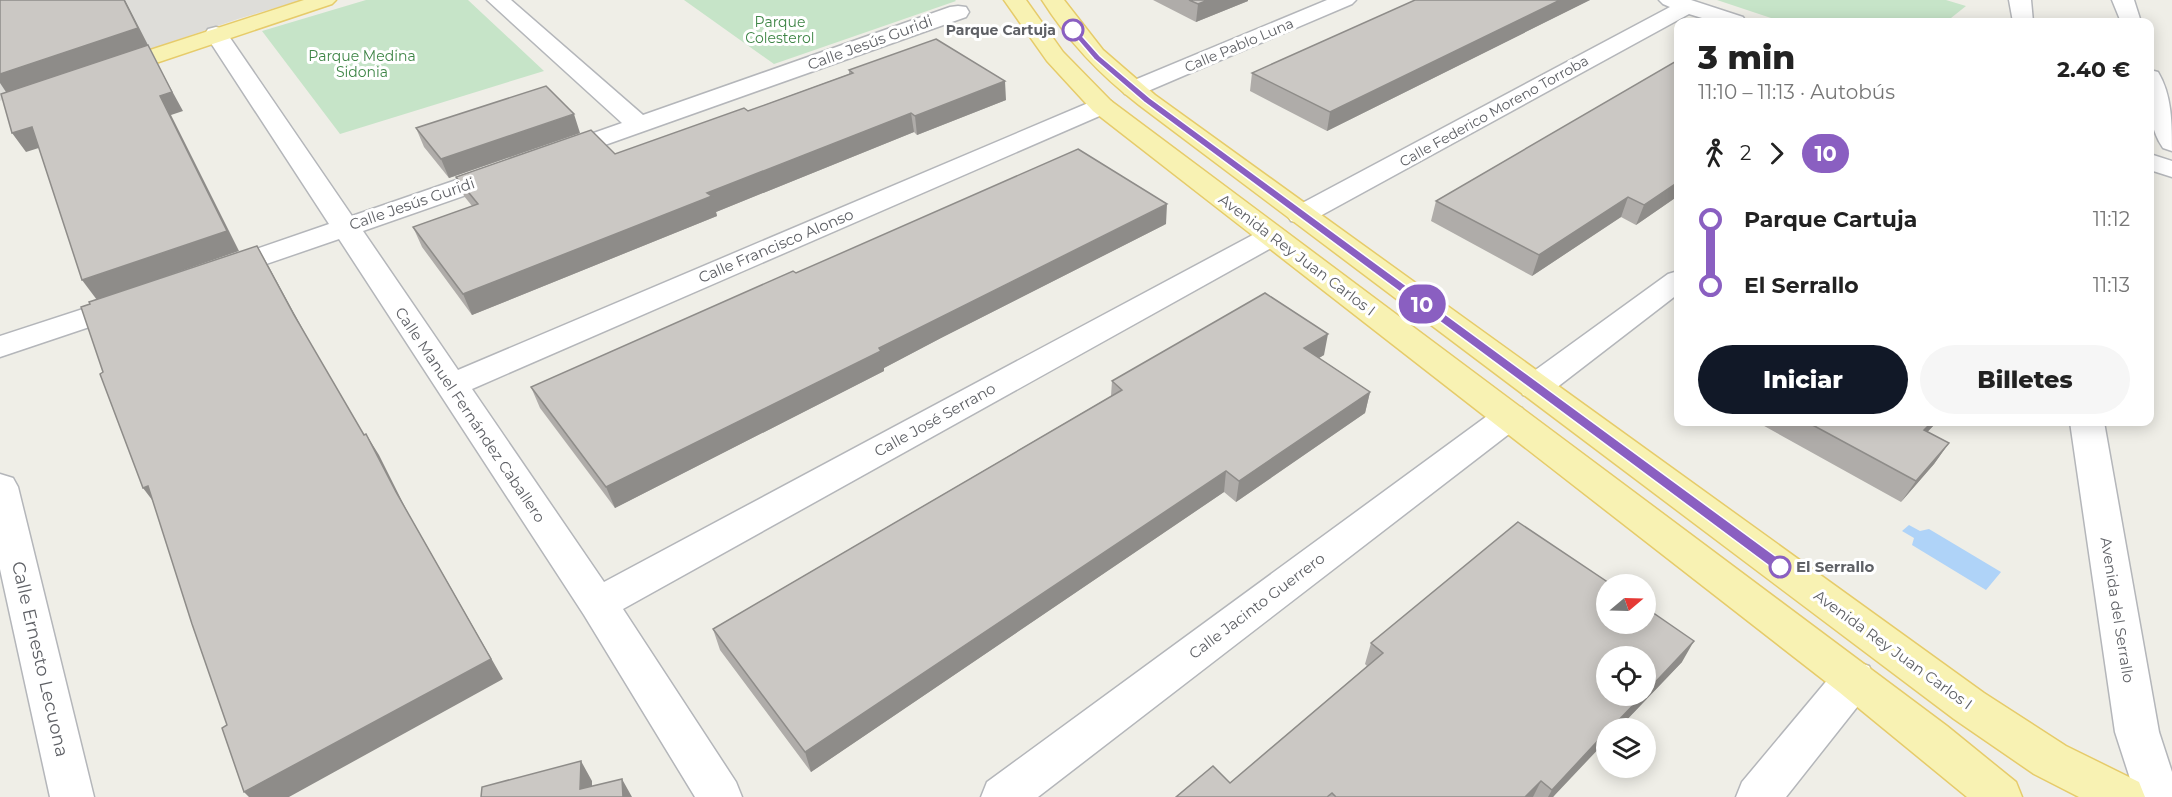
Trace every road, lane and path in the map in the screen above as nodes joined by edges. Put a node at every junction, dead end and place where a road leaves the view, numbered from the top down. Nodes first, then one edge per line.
1 (273, 0) edge
2 (325, 0) edge
3 (498, 0) edge
4 (1015, 0) edge
5 (1053, 0) edge
6 (1345, 0) edge
7 (2020, 0) edge
8 (2123, 0) edge
9 (1679, 3) edge
10 (958, 12) dead end
11 (1723, 18) edge
12 (2022, 18) edge
13 (2130, 18) edge
14 (216, 34) junction
15 (1133, 89) junction
16 (2154, 89) edge
17 (1102, 106) junction
18 (639, 125) junction
19 (2172, 143) edge
20 (2154, 163) edge
21 (2172, 169) edge
22 (1301, 215) junction
23 (344, 228) junction
24 (1272, 236) junction
25 (200, 278) edge
26 (1674, 283) edge
27 (156, 293) edge
28 (0, 347) edge
29 (450, 386) junction
30 (1535, 387) junction
31 (1510, 416) junction
32 (2088, 426) edge
33 (0, 487) edge
34 (598, 604) junction
35 (1854, 679) junction
36 (72, 797) edge
37 (720, 797) edge
38 (1003, 797) edge
39 (1758, 797) edge
40 (2000, 797) edge
41 (2123, 797) edge
42 (2158, 797) edge

1 - 14 main road
2 - 14 main road
3 - 18 street
4 - 17 main road, Avenida Rey Juan Carlos I
5 - 15 main road, Avenida Rey Juan Carlos I
6 - 15 street, Calle Pablo Luna
7 - 12 street
8 - 13 street
9 - 11 street
9 - 22 street, Calle Federico Moreno Torroba
10 - 18 street, Calle Jesús Guridi
14 - 23 street, Calle Manuel Fernández Caballero
15 - 22 main road, Avenida Rey Juan Carlos I
16 - 19 street
17 - 24 main road, Avenida Rey Juan Carlos I
17 - 29 street, Calle Francisco Alonso
18 - 23 street, Calle Jesús Guridi
20 - 21 street
22 - 30 main road, Avenida Rey Juan Carlos I
23 - 25 street, Calle Jesús Guridi
23 - 29 street, Calle Manuel Fernández Caballero
24 - 31 main road, Avenida Rey Juan Carlos I
24 - 34 street, Calle José Serrano
26 - 30 street
27 - 28 street
29 - 34 street, Calle Manuel Fernández Caballero
30 - 41 main road, Avenida Rey Juan Carlos I
31 - 35 main road, Avenida Rey Juan Carlos I
31 - 38 street, Calle Jacinto Guerrero
32 - 42 street, Avenida del Serrallo
33 - 36 street, Calle Ernesto Lecuona
34 - 37 street, Calle Manuel Fernández Caballero
35 - 39 street
35 - 40 main road, Avenida Rey Juan Carlos I

